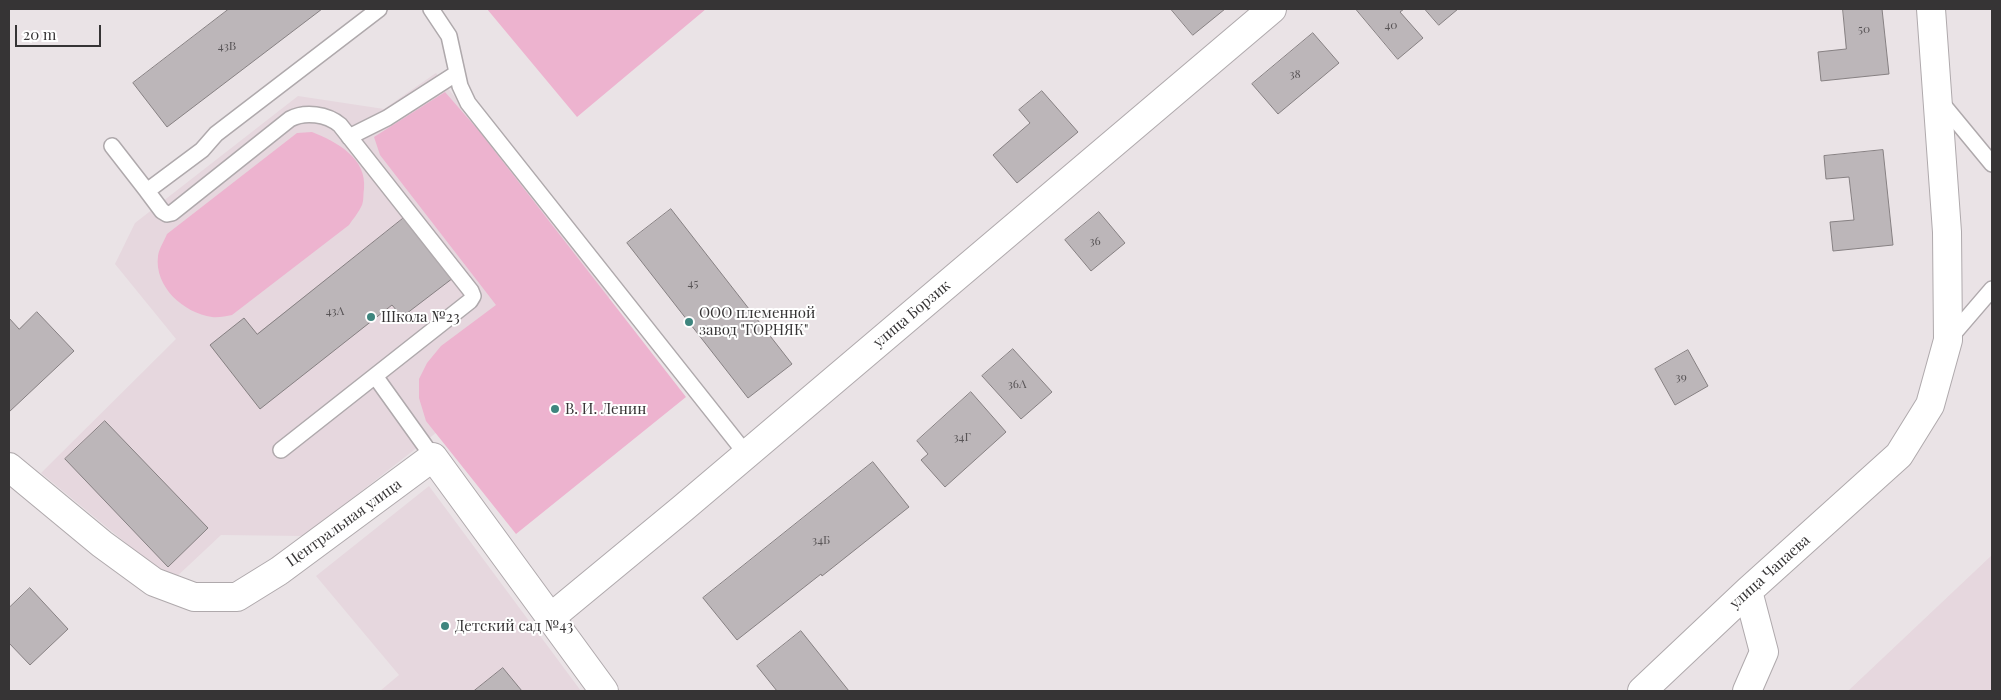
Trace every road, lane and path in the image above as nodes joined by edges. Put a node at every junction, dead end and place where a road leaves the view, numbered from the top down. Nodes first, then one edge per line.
1 (379, 9) edge
2 (431, 9) edge
3 (1272, 9) edge
4 (1931, 9) edge
5 (457, 73) junction
6 (1938, 98) junction
7 (349, 137) junction
8 (112, 146) dead end
9 (1992, 164) edge
10 (147, 191) junction
11 (1992, 288) edge
12 (1948, 340) junction
13 (375, 376) junction
14 (281, 450) dead end
15 (746, 455) junction
16 (433, 457) junction
17 (9, 467) edge
18 (1748, 591) junction
19 (550, 618) junction
20 (604, 691) edge
21 (1642, 691) edge
22 (1747, 691) edge

1 - 10 lane
2 - 5 lane
3 - 15 street, улица Борзик
4 - 6 street, улица Чапаева
5 - 7 lane
5 - 15 lane
6 - 9 lane
6 - 12 street, улица Чапаева
7 - 10 lane
7 - 13 lane
8 - 10 lane
11 - 12 lane
12 - 18 street, улица Чапаева
13 - 14 lane
13 - 16 lane
15 - 19 street, улица Борзик
16 - 17 street, Центральная улица
16 - 19 street
18 - 21 street, улица Чапаева
18 - 22 street
19 - 20 street

